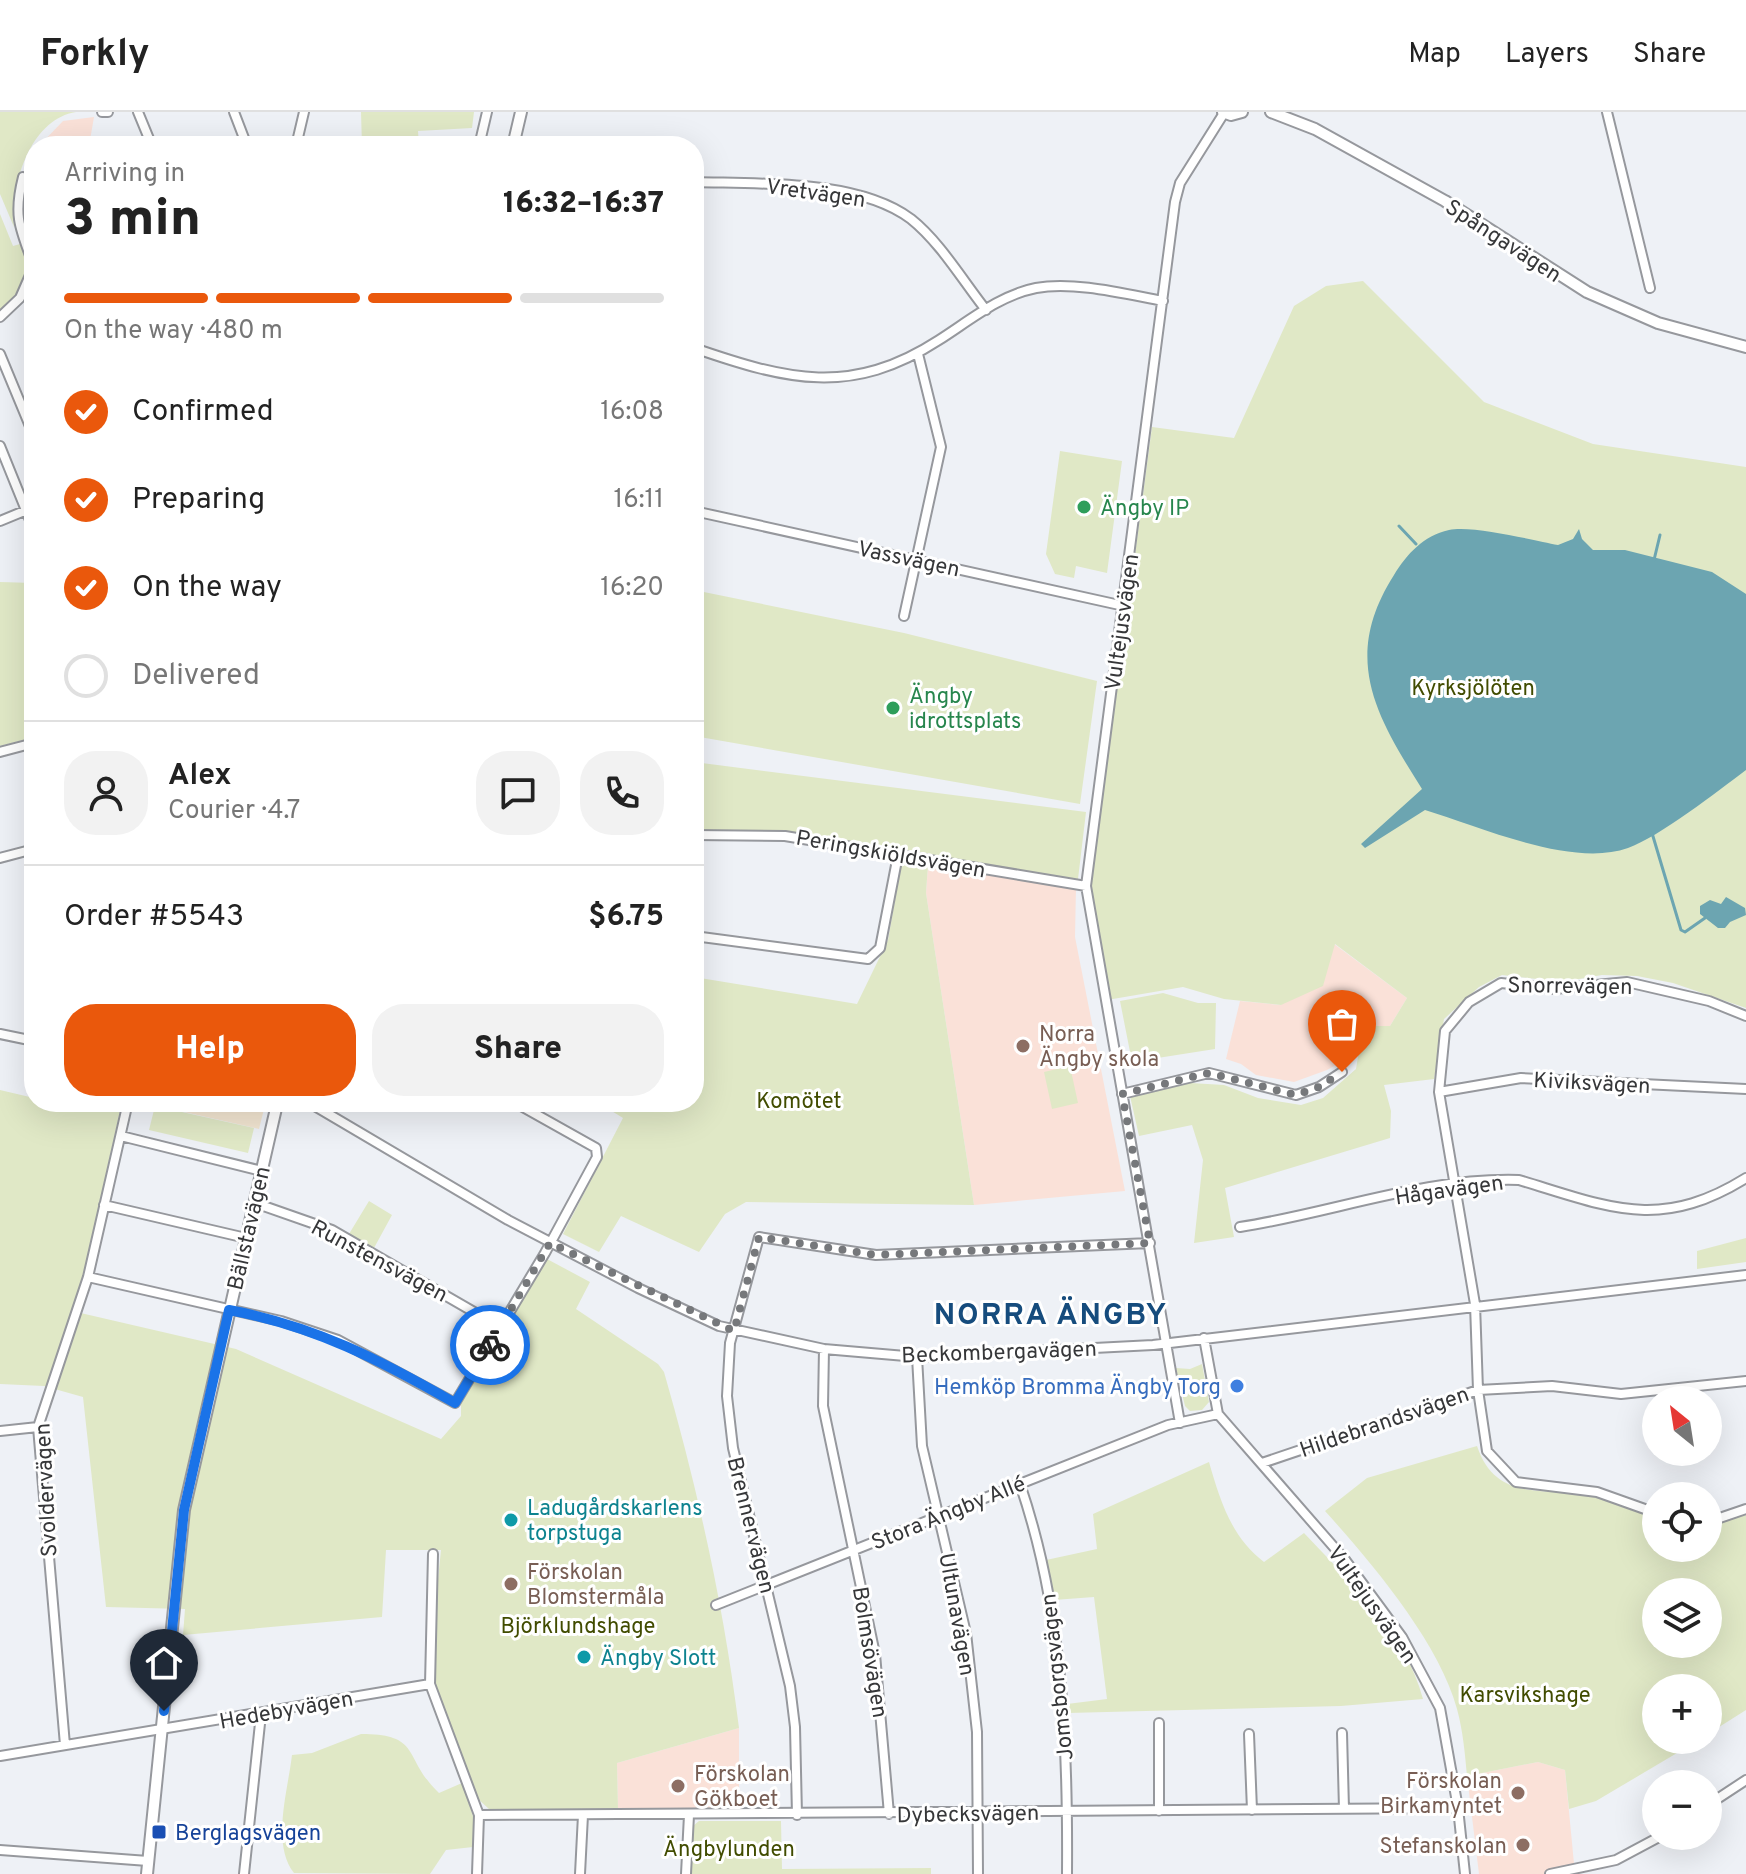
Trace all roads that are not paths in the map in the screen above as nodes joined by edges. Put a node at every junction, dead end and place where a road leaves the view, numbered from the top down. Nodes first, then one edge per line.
1 (138, 112) edge
2 (234, 112) edge
3 (304, 112) edge
4 (487, 112) edge
5 (521, 112) edge
6 (1224, 112) edge
7 (1242, 112) edge
8 (1271, 112) edge
9 (1607, 112) edge
10 (148, 136) edge
11 (243, 136) edge
12 (298, 136) edge
13 (481, 136) edge
14 (515, 136) edge
15 (23, 177) dead end
16 (704, 182) edge
17 (24, 240) edge
18 (1650, 288) dead end
19 (24, 289) edge
20 (1163, 301) junction
21 (986, 310) junction
22 (0, 317) edge
23 (1746, 347) edge
24 (704, 351) edge
25 (0, 354) edge
26 (918, 354) junction
27 (24, 412) edge
28 (0, 446) edge
29 (24, 496) edge
30 (24, 511) edge
31 (704, 513) edge
32 (0, 521) edge
33 (916, 558) junction
34 (1124, 606) junction
35 (904, 616) dead end
36 (24, 746) edge
37 (0, 752) edge
38 (704, 835) edge
39 (24, 852) edge
40 (898, 855) junction
41 (0, 858) edge
42 (1086, 886) junction
43 (704, 937) edge
44 (1746, 1016) edge
45 (0, 1034) edge
46 (24, 1039) edge
47 (1342, 1072) dead end
48 (1746, 1089) edge
49 (1439, 1092) junction
50 (1122, 1094) junction
51 (126, 1112) edge
52 (273, 1112) edge
53 (325, 1112) edge
54 (532, 1112) edge
55 (121, 1136) junction
56 (262, 1171) junction
57 (1746, 1178) edge
58 (1453, 1185) junction
59 (255, 1203) junction
60 (104, 1205) junction
61 (1240, 1227) dead end
62 (246, 1238) junction
63 (550, 1243) junction
64 (1150, 1243) junction
65 (1746, 1275) edge
66 (88, 1277) junction
67 (1475, 1304) junction
68 (229, 1310) junction
69 (500, 1327) junction
70 (734, 1331) junction
71 (1204, 1338) junction
72 (1165, 1343) junction
73 (824, 1349) junction
74 (917, 1357) junction
75 (1746, 1381) edge
76 (1478, 1390) junction
77 (1218, 1414) junction
78 (1180, 1423) junction
79 (38, 1427) junction
80 (0, 1431) edge
81 (1262, 1463) junction
82 (1020, 1484) junction
83 (1642, 1508) edge
84 (1746, 1509) edge
85 (939, 1516) junction
86 (1722, 1517) edge
87 (853, 1550) junction
88 (433, 1554) dead end
89 (765, 1585) junction
90 (716, 1605) dead end
91 (430, 1684) junction
92 (261, 1714) junction
93 (1159, 1723) dead end
94 (163, 1730) junction
95 (1342, 1733) dead end
96 (1249, 1734) dead end
97 (65, 1745) junction
98 (0, 1756) edge
99 (1746, 1780) edge
100 (1722, 1796) edge
101 (1458, 1808) junction
102 (1344, 1809) junction
103 (1252, 1810) junction
104 (1159, 1811) junction
105 (1067, 1812) junction
106 (978, 1813) junction
107 (889, 1814) junction
108 (479, 1815) junction
109 (583, 1815) junction
110 (689, 1815) junction
111 (797, 1815) junction
112 (1642, 1846) edge
113 (0, 1850) edge
114 (148, 1861) junction
115 (1577, 1872) edge
116 (147, 1874) edge
117 (244, 1874) edge
118 (477, 1874) edge
119 (580, 1874) edge
120 (686, 1874) edge
121 (978, 1874) edge
122 (1067, 1874) edge
123 (1465, 1874) edge
124 (1550, 1874) edge

1 - 10 street
2 - 11 street
3 - 12 street
4 - 13 street
5 - 14 street
6 - 7 street
6 - 20 street, Vultejusvägen
8 - 23 street, Spångavägen
9 - 18 street
15 - 17 street
16 - 21 street, Vretvägen
19 - 22 street
20 - 21 street
20 - 34 street, Vultejusvägen
21 - 26 street
24 - 26 street
25 - 27 street
26 - 33 street
28 - 29 street
30 - 32 street
31 - 33 street, Vassvägen
33 - 34 street, Vassvägen
33 - 35 street
34 - 42 street, Vultejusvägen
36 - 37 street
38 - 40 street, Peringskiöldsvägen
39 - 41 street
40 - 42 street, Peringskiöldsvägen
40 - 43 street
42 - 50 street, Vultejusvägen
44 - 49 street, Snorrevägen
45 - 46 street
47 - 50 street
48 - 49 street, Kiviksvägen
49 - 58 street, Snorrevägen
50 - 64 street, Vultejusvägen
51 - 55 street, Svoldervägen
52 - 56 street, Bällstavägen
53 - 63 street, Beckombergavägen
54 - 63 street
55 - 56 street
55 - 60 street, Svoldervägen
56 - 59 street, Bällstavägen
57 - 58 street, Hågavägen
58 - 61 street, Hågavägen
58 - 67 street, Snorrevägen
59 - 62 street, Bällstavägen
59 - 69 street, Runstensvägen
60 - 62 street
60 - 66 street, Svoldervägen
62 - 68 street, Bällstavägen
63 - 69 street
63 - 70 street, Beckombergavägen
64 - 70 street, Brennervägen
64 - 72 street, Vultejusvägen
65 - 67 street, Beckombergavägen
66 - 68 street
66 - 79 street, Svoldervägen
67 - 71 street, Beckombergavägen
67 - 76 street, Snorrevägen
68 - 69 street
68 - 94 street, Bällstavägen
70 - 73 street, Beckombergavägen
70 - 89 street, Brennervägen
71 - 72 street, Beckombergavägen
71 - 77 street
72 - 74 street, Beckombergavägen
72 - 78 street, Vultejusvägen
73 - 74 street, Beckombergavägen
73 - 87 street, Bolmsövägen
74 - 85 street, Ultunavägen
75 - 76 street, Hildebrandsvägen
76 - 81 street, Hildebrandsvägen
76 - 83 street, Snorrevägen
77 - 78 street, Stora Ängby Allé
77 - 81 street, Vultejusvägen
78 - 82 street, Stora Ängby Allé
79 - 80 street
79 - 97 street, Svoldervägen
81 - 101 street, Vultejusvägen
82 - 85 street, Stora Ängby Allé
82 - 105 street, Jomsborgsvägen
84 - 86 street
85 - 87 street, Stora Ängby Allé
85 - 106 street, Ultunavägen
87 - 89 street, Stora Ängby Allé
87 - 107 street, Bolmsövägen
88 - 91 street
89 - 90 street, Stora Ängby Allé
89 - 111 street, Brennervägen
91 - 92 street, Hedebyvägen
91 - 108 street
92 - 94 street, Hedebyvägen
92 - 117 street
93 - 104 street
94 - 97 street, Hedebyvägen
94 - 114 street, Bällstavägen
95 - 102 street
96 - 103 street
97 - 98 street, Hedebyvägen
99 - 100 street
101 - 102 street, Dybecksvägen
101 - 123 street, Vultejusvägen
102 - 103 street, Dybecksvägen
103 - 104 street, Dybecksvägen
104 - 105 street, Dybecksvägen
105 - 106 street, Dybecksvägen
105 - 122 street, Jomsborgsvägen
106 - 107 street, Dybecksvägen
106 - 121 street, Ultunavägen
107 - 111 street, Dybecksvägen
108 - 109 street, Dybecksvägen
108 - 118 street
109 - 110 street, Dybecksvägen
109 - 119 street
110 - 111 street, Dybecksvägen
110 - 120 street
112 - 115 street
113 - 114 street
114 - 116 street, Bällstavägen
115 - 124 street

